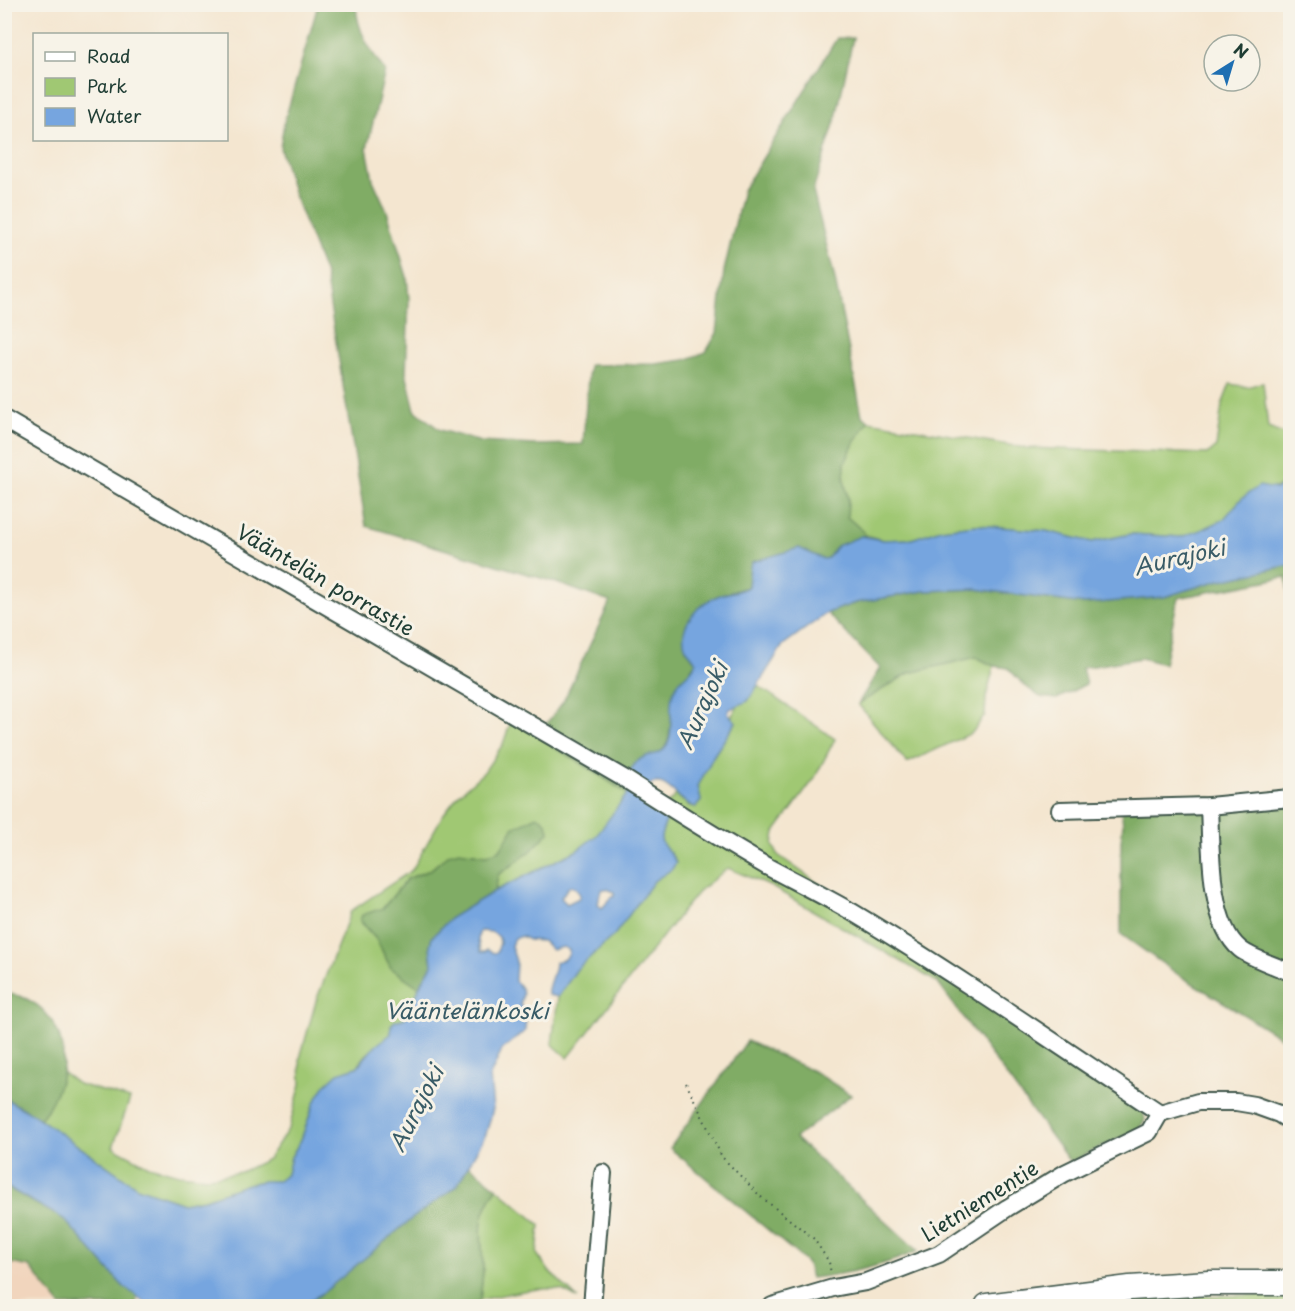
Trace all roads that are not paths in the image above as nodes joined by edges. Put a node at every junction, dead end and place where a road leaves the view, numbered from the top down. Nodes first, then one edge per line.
1 (4, 419) edge
2 (1290, 798) edge
3 (1209, 806) junction
4 (1060, 810) dead end
5 (1290, 972) edge
6 (1160, 1113) junction
7 (1290, 1121) edge
8 (603, 1173) dead end
9 (1290, 1282) edge
10 (592, 1306) edge
11 (771, 1306) edge
12 (987, 1306) edge

1 - 6 street, Vääntelän porrastie
2 - 3 street
3 - 4 street
3 - 5 street
6 - 7 street
6 - 11 street, Lietniementie
8 - 10 street
9 - 12 highway

